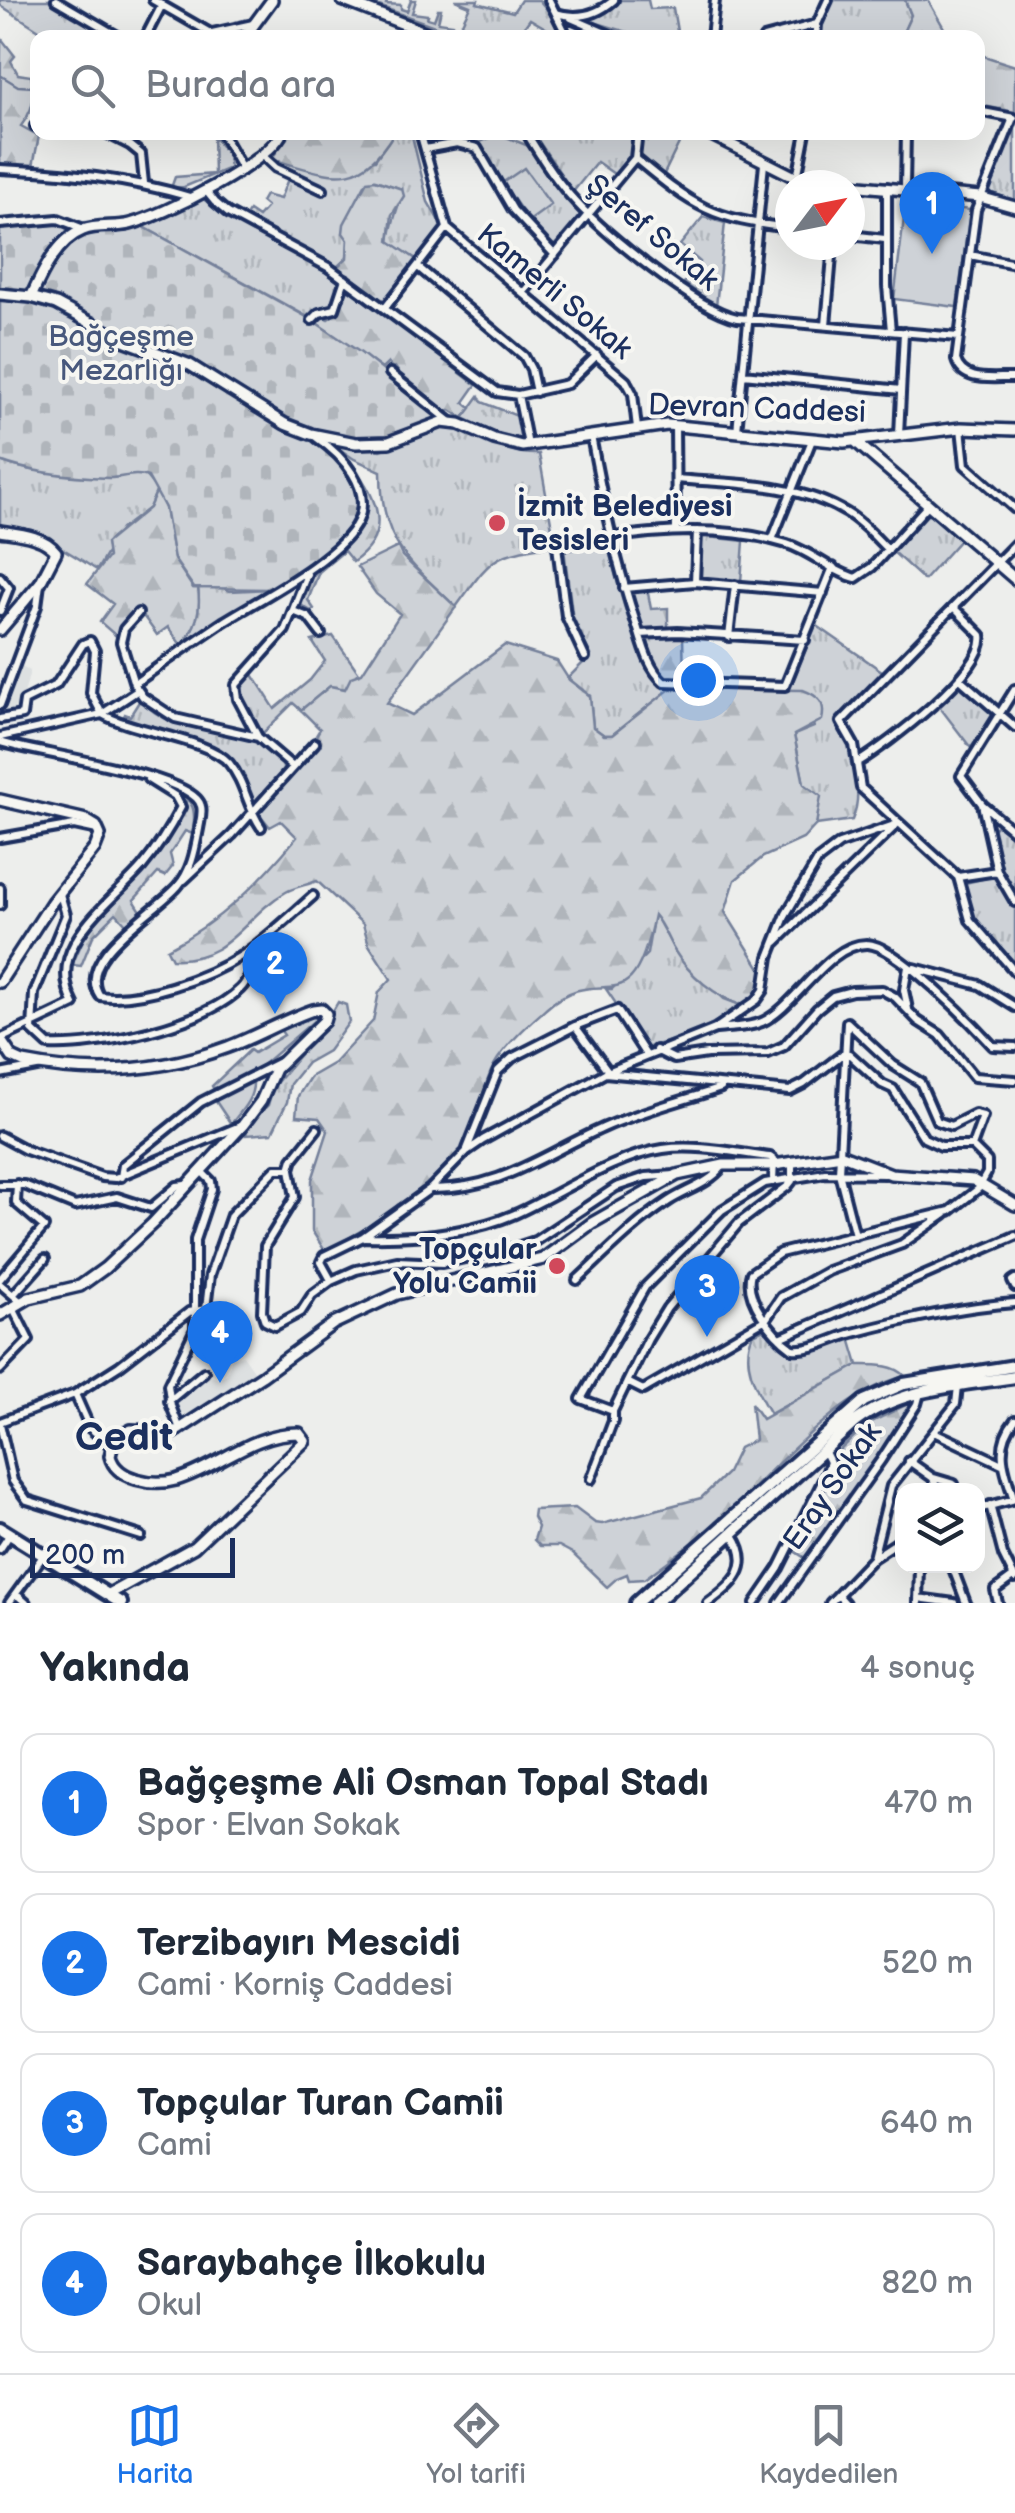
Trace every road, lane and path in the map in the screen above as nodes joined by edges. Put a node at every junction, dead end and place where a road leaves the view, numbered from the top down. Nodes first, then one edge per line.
1 (56, 0) edge
2 (153, 0) edge
3 (272, 0) edge
4 (342, 0) edge
5 (548, 0) edge
6 (614, 0) edge
7 (715, 0) edge
8 (828, 0) edge
9 (162, 6) junction
10 (556, 13) junction
11 (570, 18) junction
12 (254, 23) junction
13 (817, 24) junction
14 (107, 30) edge
15 (149, 30) edge
16 (205, 30) edge
17 (234, 30) edge
18 (249, 30) edge
19 (419, 30) edge
20 (564, 30) edge
21 (598, 30) edge
22 (712, 30) edge
23 (794, 30) edge
24 (817, 30) edge
25 (985, 112) edge
26 (1014, 118) edge
27 (121, 140) edge
28 (226, 140) edge
29 (279, 140) edge
30 (422, 140) edge
31 (532, 140) edge
32 (637, 140) edge
33 (720, 140) edge
34 (805, 140) edge
35 (906, 140) edge
36 (424, 149) junction
37 (262, 155) junction
38 (635, 158) junction
39 (764, 164) junction
40 (0, 169) edge
41 (242, 169) junction
42 (779, 170) edge
43 (799, 170) edge
44 (144, 183) junction
45 (865, 187) edge
46 (886, 188) junction
47 (905, 188) junction
48 (206, 190) junction
49 (323, 190) dead end
50 (191, 198) junction
51 (980, 198) junction
52 (1015, 206) edge
53 (589, 215) junction
54 (0, 224) edge
55 (758, 224) junction
56 (775, 226) edge
57 (447, 228) junction
58 (84, 229) junction
59 (865, 237) edge
60 (885, 240) junction
61 (555, 255) junction
62 (970, 256) junction
63 (832, 260) edge
64 (1015, 264) edge
65 (418, 268) junction
66 (345, 279) junction
67 (522, 293) junction
68 (0, 294) edge
69 (31, 297) junction
70 (385, 308) junction
71 (748, 319) junction
72 (312, 320) dead end
73 (826, 325) junction
74 (892, 331) junction
75 (904, 332) junction
76 (958, 337) junction
77 (597, 355) junction
78 (390, 372) dead end
79 (742, 374) junction
80 (1015, 378) edge
81 (900, 390) junction
82 (536, 392) junction
83 (518, 395) junction
84 (451, 422) junction
85 (675, 425) junction
86 (637, 428) junction
87 (961, 428) junction
88 (1015, 430) edge
89 (737, 431) junction
90 (312, 434) junction
91 (898, 435) junction
92 (592, 436) junction
93 (812, 440) junction
94 (856, 442) junction
95 (528, 446) junction
96 (676, 479) junction
97 (792, 492) junction
98 (929, 504) junction
99 (1015, 509) edge
100 (0, 531) edge
101 (676, 531) junction
102 (697, 531) junction
103 (610, 537) junction
104 (772, 540) junction
105 (1015, 544) edge
106 (888, 550) junction
107 (998, 563) junction
108 (833, 567) junction
109 (310, 568) junction
110 (0, 577) edge
111 (1015, 579) edge
112 (695, 582) junction
113 (40, 583) junction
114 (735, 585) junction
115 (624, 588) junction
116 (823, 593) junction
117 (3, 598) edge
118 (955, 608) junction
119 (0, 611) edge
120 (293, 611) junction
121 (138, 613) dead end
122 (0, 630) edge
123 (321, 634) dead end
124 (640, 634) junction
125 (729, 637) junction
126 (805, 640) junction
127 (585, 657) dead end
128 (960, 679) junction
129 (136, 687) junction
130 (1015, 689) edge
131 (0, 706) edge
132 (1000, 713) junction
133 (102, 714) junction
134 (0, 719) edge
135 (1015, 726) edge
136 (258, 737) junction
137 (0, 740) edge
138 (315, 743) dead end
139 (858, 763) junction
140 (293, 767) junction
141 (134, 771) junction
142 (0, 800) edge
143 (982, 804) junction
144 (251, 813) junction
145 (897, 824) junction
146 (261, 827) dead end
147 (99, 830) junction
148 (1015, 832) edge
149 (0, 838) edge
150 (996, 871) junction
151 (958, 877) junction
152 (180, 884) junction
153 (0, 888) edge
154 (60, 893) junction
155 (313, 896) dead end
156 (1015, 902) edge
157 (0, 905) edge
158 (773, 944) junction
159 (256, 945) junction
160 (908, 966) junction
161 (1015, 972) edge
162 (0, 982) edge
163 (1015, 1007) edge
164 (908, 1013) junction
165 (32, 1022) junction
166 (575, 1026) junction
167 (714, 1029) junction
168 (0, 1039) edge
169 (1015, 1048) edge
170 (656, 1050) junction
171 (844, 1053) junction
172 (646, 1055) junction
173 (282, 1061) junction
174 (43, 1065) junction
175 (606, 1072) junction
176 (0, 1074) edge
177 (1015, 1080) edge
178 (728, 1086) junction
179 (243, 1125) junction
180 (317, 1128) dead end
181 (0, 1136) edge
182 (972, 1146) junction
183 (467, 1151) junction
184 (842, 1156) junction
185 (792, 1163) junction
186 (774, 1165) junction
187 (724, 1166) junction
188 (199, 1169) junction
189 (290, 1169) junction
190 (839, 1172) junction
191 (890, 1174) junction
192 (676, 1176) junction
193 (122, 1177) junction
194 (792, 1180) junction
195 (773, 1182) junction
196 (17, 1184) junction
197 (981, 1185) junction
198 (0, 1186) edge
199 (185, 1186) junction
200 (430, 1190) junction
201 (1015, 1206) edge
202 (950, 1211) junction
203 (855, 1235) junction
204 (1015, 1236) edge
205 (363, 1237) junction
206 (44, 1260) dead end
207 (1015, 1279) edge
208 (577, 1280) dead end
209 (331, 1281) junction
210 (0, 1282) edge
211 (1015, 1286) edge
212 (16, 1300) junction
213 (1015, 1304) edge
214 (194, 1309) junction
215 (0, 1316) edge
216 (766, 1319) junction
217 (780, 1338) junction
218 (1015, 1366) edge
219 (0, 1370) edge
220 (204, 1372) dead end
221 (1015, 1376) edge
222 (627, 1382) junction
223 (958, 1386) junction
224 (920, 1393) junction
225 (75, 1394) junction
226 (169, 1401) junction
227 (613, 1412) junction
228 (1015, 1420) edge
229 (0, 1423) edge
230 (180, 1429) junction
231 (934, 1432) junction
232 (110, 1446) junction
233 (824, 1450) junction
234 (909, 1461) junction
235 (1002, 1464) junction
236 (933, 1478) junction
237 (592, 1480) dead end
238 (935, 1483) edge
239 (950, 1483) edge
240 (1014, 1499) edge
241 (990, 1505) junction
242 (985, 1507) edge
243 (5, 1531) edge
244 (733, 1535) junction
245 (142, 1536) dead end
246 (895, 1543) edge
247 (0, 1548) edge
248 (43, 1556) junction
249 (873, 1558) junction
250 (919, 1573) edge
251 (955, 1573) edge
252 (1014, 1578) edge
253 (16, 1594) junction
254 (838, 1595) junction
255 (112, 1599) edge
256 (918, 1600) edge
257 (8, 1603) edge
258 (26, 1603) edge
259 (636, 1603) edge
260 (655, 1603) edge
261 (708, 1603) edge
262 (754, 1603) edge
263 (779, 1603) edge
264 (830, 1603) edge
265 (845, 1603) edge
266 (954, 1603) edge
267 (966, 1603) edge
268 (998, 1603) edge

1 - 14 street
2 - 9 street
3 - 12 main road
4 - 19 main road
5 - 10 street
6 - 11 street
7 - 22 street
8 - 13 street
9 - 15 street
9 - 16 street
10 - 11 street
10 - 20 street
11 - 21 street
12 - 17 street
12 - 18 main road
13 - 23 street
13 - 24 street
25 - 26 street
26 - 51 street
27 - 44 street
28 - 41 street
29 - 37 main road
30 - 36 street, Kamerli Sokak
31 - 53 street, Şeref Sokak
32 - 38 street
33 - 39 main road
34 - 43 street
35 - 47 street
36 - 57 street, Kamerli Sokak
36 - 61 street
37 - 41 main road
37 - 49 street
38 - 53 street
38 - 55 street
39 - 42 main road
39 - 55 street
40 - 44 street
41 - 48 main road
44 - 50 street
45 - 46 main road
46 - 47 main road
46 - 60 street
47 - 51 main road
48 - 50 main road
48 - 66 street
50 - 58 main road
51 - 52 main road
51 - 62 street
53 - 61 street
53 - 71 street, Şeref Sokak
54 - 58 street
55 - 56 street
55 - 71 street
57 - 65 street
57 - 67 street, Kamerli Sokak
58 - 69 main road
59 - 60 street
60 - 74 street
61 - 67 street
62 - 64 street
62 - 76 street
63 - 73 street
65 - 70 street
65 - 82 street
66 - 70 street
66 - 72 street
67 - 77 street, Kamerli Sokak
68 - 69 main road
69 - 90 main road
70 - 83 street
71 - 73 street, Şeref Sokak
71 - 79 street
73 - 74 street, Şeref Sokak
74 - 75 street, Şeref Sokak
75 - 76 street, Şeref Sokak
75 - 81 street
76 - 80 street
77 - 82 street
77 - 86 street, Kamerli Sokak
78 - 84 street
79 - 81 street
79 - 89 street
81 - 91 street
82 - 83 street
83 - 95 street
84 - 90 main road
84 - 95 main road, Devran Caddesi
85 - 86 main road, Devran Caddesi
85 - 89 main road, Devran Caddesi
85 - 96 street
86 - 92 main road, Devran Caddesi
87 - 88 main road, Devran Caddesi
87 - 91 main road, Devran Caddesi
87 - 99 street
89 - 93 main road, Devran Caddesi
90 - 109 street
91 - 94 main road, Devran Caddesi
92 - 95 main road, Devran Caddesi
92 - 103 street
93 - 94 main road, Devran Caddesi
93 - 97 street
94 - 98 main road
96 - 97 street
96 - 101 street
97 - 104 street
97 - 106 street
98 - 106 street
98 - 107 main road
100 - 113 main road
101 - 102 street
101 - 103 street
102 - 104 street
102 - 112 street
103 - 115 street
103 - 127 street
104 - 108 street
105 - 107 street
106 - 108 street
107 - 111 main road
107 - 118 street
108 - 116 street
109 - 120 street
109 - 129 street
110 - 117 street
112 - 114 street
112 - 115 street
113 - 122 main road
113 - 131 street
114 - 116 street
114 - 125 street
115 - 124 street
116 - 126 street
117 - 119 street
118 - 128 street
118 - 139 street
120 - 123 street
120 - 136 street
121 - 129 street
124 - 125 street
124 - 126 street
125 - 126 street
128 - 132 street
128 - 139 street
129 - 133 street
129 - 136 street
130 - 132 street
132 - 135 street
132 - 143 street
133 - 134 street
133 - 137 street
133 - 144 street
136 - 140 street
137 - 141 street
138 - 140 street
139 - 145 street
140 - 144 street
141 - 152 street
141 - 165 street
142 - 147 main road
143 - 148 street
143 - 150 street
144 - 146 street
144 - 152 street
145 - 151 street
145 - 158 street
145 - 158 street
147 - 149 street
147 - 154 main road
150 - 151 street
150 - 156 street
151 - 161 street
152 - 159 street
153 - 157 street
154 - 162 main road
154 - 165 street
155 - 159 street
158 - 167 street
159 - 165 street
160 - 163 street
160 - 164 street
160 - 167 street
160 - 169 street
164 - 170 street
164 - 177 street
165 - 168 street
166 - 172 street
166 - 175 street
166 - 183 street
167 - 170 street
168 - 174 main road
170 - 172 street
171 - 178 street
171 - 182 street
171 - 182 street
171 - 184 street
172 - 175 street
173 - 174 main road
173 - 179 main road
173 - 193 street
174 - 176 street
175 - 178 street
175 - 183 street
178 - 200 street
179 - 188 main road
179 - 193 street
180 - 189 street
181 - 193 street
182 - 197 street
183 - 200 street
184 - 185 main road
184 - 190 street
184 - 191 main road
185 - 186 main road
185 - 194 street
186 - 187 main road
186 - 195 street
186 - 205 street
187 - 192 main road
187 - 208 street
188 - 199 main road
188 - 214 street
189 - 209 street
189 - 214 street
190 - 191 street
190 - 194 street
190 - 203 street
191 - 197 main road
192 - 209 street
192 - 230 main road
194 - 195 street
194 - 222 street
195 - 227 street
196 - 198 street
196 - 199 street
196 - 210 street
197 - 201 main road
197 - 202 street
199 - 212 main road
200 - 205 street
202 - 203 street
202 - 216 street
203 - 216 street
204 - 217 street
205 - 209 street
206 - 212 street
207 - 211 street
210 - 212 street
212 - 215 main road
212 - 219 street
213 - 217 street
214 - 225 street
214 - 226 street
216 - 217 street
216 - 222 street
218 - 259 main road
220 - 226 street
221 - 223 main road
222 - 227 street
223 - 224 main road
223 - 231 street
224 - 233 main road
224 - 263 street, Eray Sokak
225 - 229 street
225 - 232 street
226 - 230 street
227 - 237 street
228 - 235 street
229 - 245 street
230 - 232 main road
231 - 234 street
231 - 235 street
232 - 255 main road
233 - 244 main road
233 - 262 street
234 - 236 street
234 - 249 street
235 - 240 street
236 - 238 street
236 - 239 street
240 - 241 street
241 - 242 street
241 - 252 street
243 - 247 street
243 - 248 main road
244 - 260 main road
244 - 261 street
246 - 249 street
248 - 253 street
248 - 255 main road
249 - 254 street
250 - 256 street
251 - 267 street
252 - 268 street
253 - 257 street
253 - 258 street
254 - 264 street
254 - 265 street
256 - 266 street

